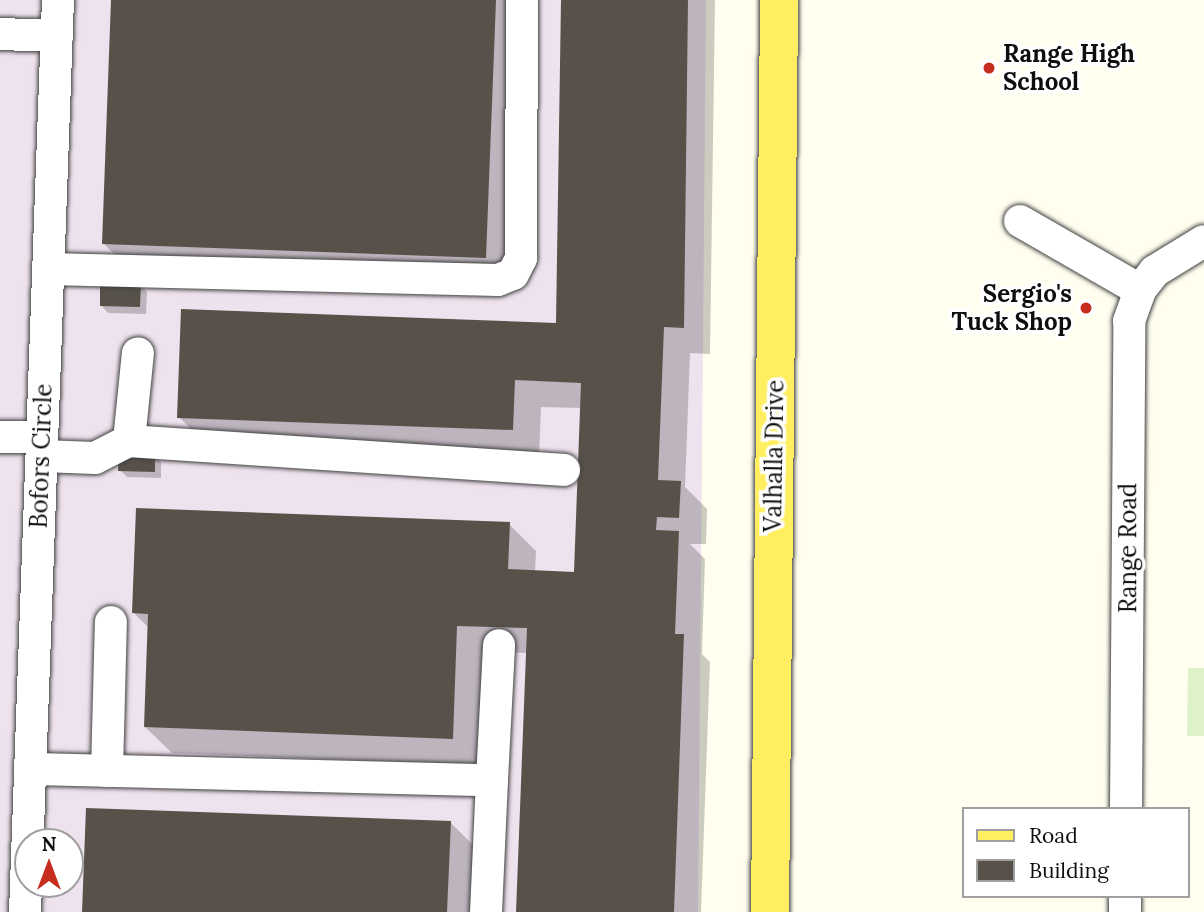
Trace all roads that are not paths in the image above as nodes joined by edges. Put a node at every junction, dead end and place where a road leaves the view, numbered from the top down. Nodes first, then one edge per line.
1 (58, 0) edge
2 (522, 0) edge
3 (779, 0) edge
4 (0, 34) edge
5 (57, 36) junction
6 (1020, 221) dead end
7 (1204, 241) edge
8 (48, 269) junction
9 (1140, 290) junction
10 (138, 353) dead end
11 (0, 438) edge
12 (129, 441) junction
13 (42, 446) junction
14 (564, 470) dead end
15 (111, 622) dead end
16 (499, 645) dead end
17 (30, 769) junction
18 (107, 771) junction
19 (492, 780) junction
20 (1126, 807) edge
21 (25, 912) edge
22 (486, 912) edge
23 (770, 912) edge

1 - 5 street, Bofors Circle
2 - 8 street
3 - 23 main road, Valhalla Drive
4 - 5 street
5 - 8 street, Bofors Circle
6 - 9 street
7 - 9 street, Range Road
8 - 13 street, Bofors Circle
9 - 20 street, Range Road
10 - 12 street
11 - 13 street
12 - 13 street
12 - 14 street
13 - 17 street, Bofors Circle
15 - 18 street
16 - 19 street
17 - 18 street
17 - 21 street, Bofors Circle
18 - 19 street
19 - 22 street

